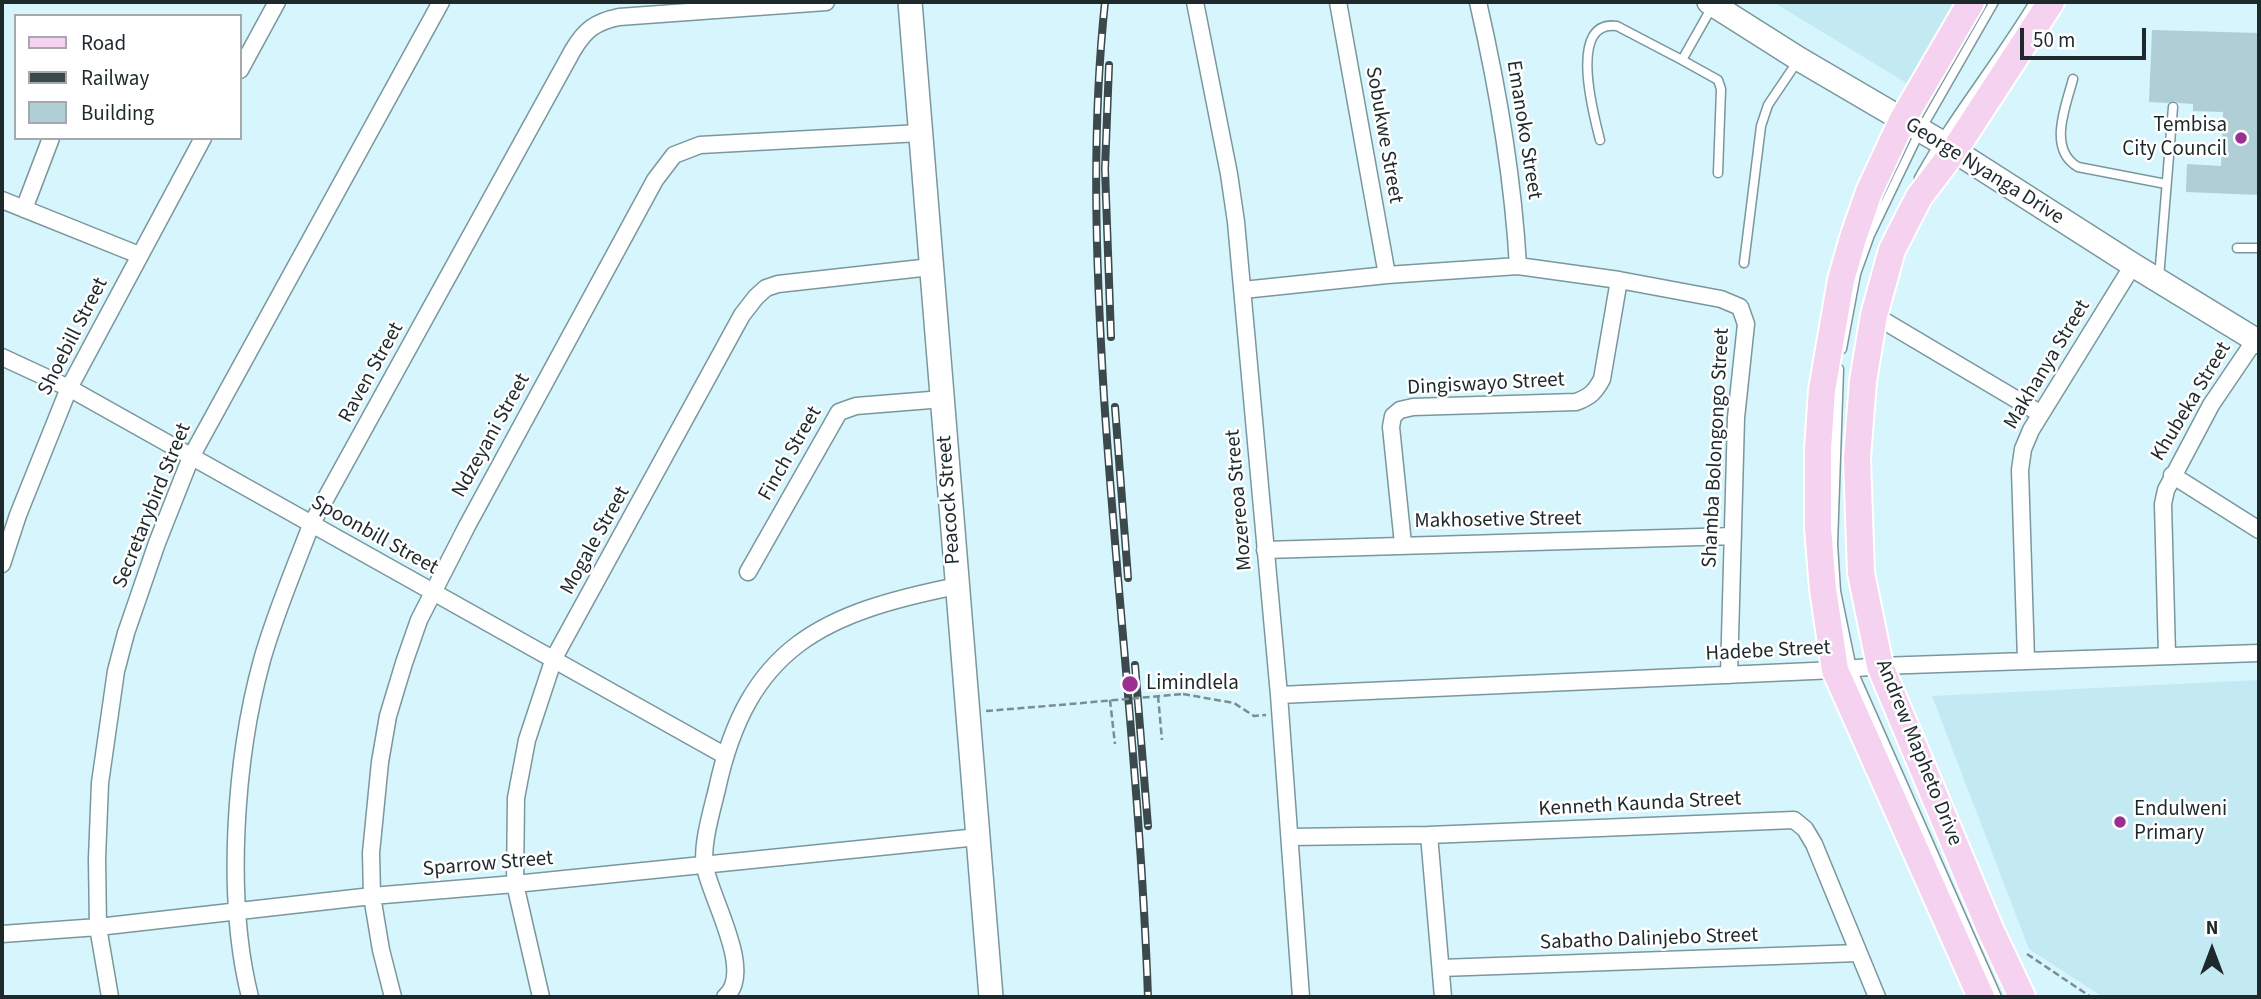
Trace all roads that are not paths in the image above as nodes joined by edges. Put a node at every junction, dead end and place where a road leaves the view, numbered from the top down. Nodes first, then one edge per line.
1 (277, 2) edge
2 (441, 2) edge
3 (826, 2) edge
4 (910, 2) edge
5 (1195, 2) edge
6 (1338, 2) edge
7 (1478, 2) edge
8 (1971, 2) edge
9 (1994, 2) edge
10 (2034, 2) edge
11 (2051, 2) edge
12 (1712, 3) edge
13 (1799, 59) junction
14 (1682, 60) junction
15 (242, 67) edge
16 (2073, 79) dead end
17 (2173, 107) dead end
18 (920, 133) junction
19 (1929, 136) junction
20 (1600, 139) dead end
21 (50, 140) edge
22 (202, 140) edge
23 (1718, 173) dead end
24 (2166, 184) junction
25 (1912, 190) dead end
26 (2, 200) edge
27 (24, 209) junction
28 (1899, 214) dead end
29 (2237, 248) dead end
30 (2259, 248) edge
31 (139, 255) junction
32 (1880, 259) dead end
33 (1744, 263) dead end
34 (2133, 265) junction
35 (1518, 266) junction
36 (931, 267) junction
37 (1387, 275) junction
38 (1619, 280) junction
39 (2158, 281) junction
40 (1243, 290) junction
41 (1874, 315) junction
42 (2257, 341) edge
43 (2, 357) edge
44 (1854, 377) dead end
45 (69, 387) junction
46 (1853, 388) dead end
47 (943, 399) junction
48 (2041, 414) junction
49 (1848, 455) dead end
50 (191, 457) junction
51 (1847, 466) dead end
52 (2172, 475) junction
53 (312, 525) junction
54 (2259, 530) edge
55 (1733, 536) junction
56 (1403, 544) junction
57 (1265, 550) junction
58 (2, 564) edge
59 (748, 572) dead end
60 (957, 586) junction
61 (432, 592) junction
62 (2259, 653) edge
63 (2168, 655) junction
64 (554, 659) junction
65 (2026, 660) junction
66 (1862, 668) junction
67 (1729, 675) junction
68 (1279, 695) junction
69 (724, 755) junction
70 (1429, 835) junction
71 (978, 837) junction
72 (1290, 838) junction
73 (704, 865) junction
74 (515, 884) junction
75 (372, 896) junction
76 (238, 911) junction
77 (98, 927) junction
78 (2, 934) edge
79 (1858, 953) junction
80 (1441, 968) junction
81 (110, 997) edge
82 (250, 997) edge
83 (393, 997) edge
84 (541, 997) edge
85 (725, 997) edge
86 (991, 997) edge
87 (1301, 997) edge
88 (1443, 997) edge
89 (1877, 997) edge
90 (1981, 997) edge
91 (1997, 997) edge
92 (2022, 997) edge

1 - 15 street
2 - 50 street, Secretarybird Street
3 - 53 street, Raven Street
4 - 18 street, Peacock Street
5 - 40 street, Mozereoa Street
6 - 37 street, Sobukwe Street
7 - 35 street, Emanoko Street
8 - 19 main road, Andrew Mapheto Drive
9 - 19 lane
10 - 19 lane
11 - 19 main road, Andrew Mapheto Drive
12 - 13 street, George Nyanga Drive
12 - 14 lane
13 - 19 street, George Nyanga Drive
13 - 33 lane
14 - 20 lane
14 - 23 lane
16 - 24 lane
17 - 24 lane
18 - 36 street, Peacock Street
18 - 61 street, Ndzeyani Street
19 - 25 lane
19 - 34 street, George Nyanga Drive
19 - 41 main road, Andrew Mapheto Drive
19 - 66 main road, Andrew Mapheto Drive
21 - 27 street
22 - 31 street, Shoebill Street
24 - 39 lane
26 - 27 street
27 - 31 street
28 - 32 lane
29 - 30 lane
31 - 45 street, Shoebill Street
34 - 39 street, George Nyanga Drive
34 - 48 street, Makhanya Street
35 - 37 street, Shamba Bolongongo Street
35 - 38 street, Shamba Bolongongo Street
36 - 47 street, Peacock Street
36 - 64 street, Mogale Street
37 - 40 street, Shamba Bolongongo Street
38 - 55 street, Shamba Bolongongo Street
38 - 56 street, Dingiswayo Street
39 - 42 street, George Nyanga Drive
40 - 57 street, Mozereoa Street
41 - 48 street
41 - 66 main road, Andrew Mapheto Drive
42 - 52 street, Khubeka Street
43 - 45 street, Spoonbill Street
44 - 46 lane
45 - 50 street, Spoonbill Street
45 - 58 street, Shoebill Street
47 - 59 street, Finch Street
47 - 60 street, Peacock Street
48 - 65 street, Makhanya Street
49 - 51 lane
50 - 53 street, Spoonbill Street
50 - 77 street, Secretarybird Street
52 - 54 street
52 - 63 street, Khubeka Street
53 - 61 street, Spoonbill Street
53 - 76 street, Raven Street
55 - 56 street, Makhosetive Street
55 - 67 street, Shamba Bolongongo Street
56 - 57 street, Makhosetive Street
57 - 68 street, Mozereoa Street
60 - 69 street
60 - 71 street, Peacock Street
61 - 64 street, Spoonbill Street
61 - 75 street, Ndzeyani Street
62 - 63 street, Hadebe Street
63 - 65 street, Hadebe Street
64 - 69 street, Spoonbill Street
64 - 74 street, Mogale Street
65 - 66 street, Hadebe Street
66 - 67 street, Hadebe Street
66 - 90 main road, Andrew Mapheto Drive
66 - 91 lane
66 - 92 main road, Andrew Mapheto Drive
67 - 68 street, Hadebe Street
68 - 72 street, Mozereoa Street
69 - 73 street
70 - 72 street, Kenneth Kaunda Street
70 - 79 street, Kenneth Kaunda Street
70 - 80 street
71 - 73 street, Sparrow Street
71 - 86 street, Peacock Street
72 - 87 street, Mozereoa Street
73 - 74 street, Sparrow Street
73 - 85 street
74 - 75 street, Sparrow Street
74 - 84 street, Mogale Street
75 - 76 street, Sparrow Street
75 - 83 street, Ndzeyani Street
76 - 77 street, Sparrow Street
76 - 82 street, Raven Street
77 - 78 street, Sparrow Street
77 - 81 street, Secretarybird Street
79 - 80 street, Sabatho Dalinjebo Street
79 - 89 street, Kenneth Kaunda Street
80 - 88 street

